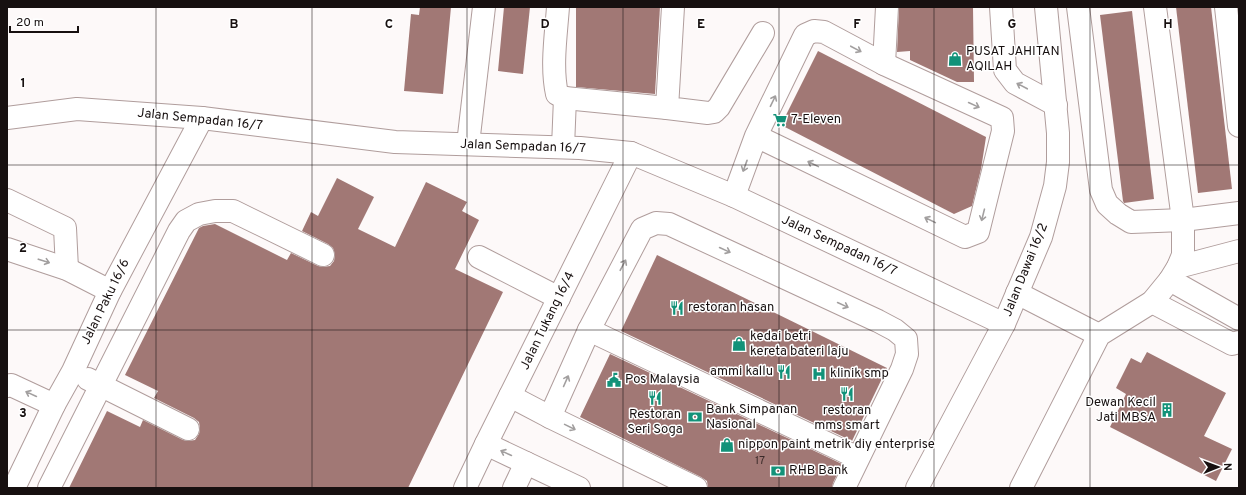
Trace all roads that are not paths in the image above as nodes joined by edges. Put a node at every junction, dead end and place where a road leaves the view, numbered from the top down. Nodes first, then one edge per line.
1 (484, 7) edge
2 (558, 7) edge
3 (673, 7) edge
4 (887, 7) edge
5 (1001, 7) edge
6 (1046, 7) edge
7 (1078, 7) edge
8 (1155, 7) edge
9 (1226, 7) edge
10 (763, 33) dead end
11 (884, 64) junction
12 (565, 98) junction
13 (1056, 105) junction
14 (667, 108) junction
15 (7, 118) edge
16 (202, 118) junction
17 (1239, 126) edge
18 (756, 136) junction
19 (468, 144) junction
20 (563, 147) junction
21 (631, 154) junction
22 (734, 196) junction
23 (7, 200) edge
24 (1239, 213) edge
25 (1183, 220) junction
26 (7, 249) edge
27 (1239, 251) edge
28 (323, 255) dead end
29 (479, 257) dead end
30 (67, 269) junction
31 (1174, 274) junction
32 (110, 291) junction
33 (1017, 293) junction
34 (559, 298) junction
35 (1152, 302) junction
36 (1239, 320) edge
37 (1004, 324) junction
38 (589, 330) junction
39 (1099, 335) junction
40 (1239, 342) edge
41 (73, 371) junction
42 (7, 386) edge
43 (101, 386) junction
44 (510, 396) junction
45 (54, 405) junction
46 (550, 417) junction
47 (188, 429) dead end
48 (486, 444) junction
49 (858, 458) junction
50 (526, 463) junction
51 (14, 473) edge
52 (49, 488) edge
53 (465, 488) edge
54 (514, 488) edge
55 (579, 488) edge
56 (696, 488) edge
57 (844, 488) edge
58 (917, 488) edge
59 (1021, 488) edge

1 - 19 street
2 - 12 street
3 - 14 street
4 - 11 street
13 -> 5 street
6 - 13 street, Jalan Dawai 16/2
7 - 25 street
8 - 25 street
9 - 17 street
10 - 14 street
18 -> 11 street
11 -> 18 street
12 - 14 street
12 - 20 street
13 - 33 street, Jalan Dawai 16/2
15 - 16 street, Jalan Sempadan 16/7
16 - 19 street, Jalan Sempadan 16/7
16 - 32 street, Jalan Paku 16/6
18 -> 22 street
19 - 20 street, Jalan Sempadan 16/7
20 - 21 street, Jalan Sempadan 16/7
21 - 22 street, Jalan Sempadan 16/7
21 - 34 street, Jalan Tukang 16/4
22 - 37 street, Jalan Sempadan 16/7
23 - 30 street
24 - 25 street
25 - 31 street
26 -> 30 street
27 - 31 street
28 - 43 street
29 - 34 street
30 - 32 street
31 - 35 street
31 - 36 street
32 - 41 street, Jalan Paku 16/6
33 - 37 street, Jalan Dawai 16/2
33 - 39 street
34 - 44 street, Jalan Tukang 16/4
35 - 39 street
35 - 40 street
37 - 58 street, Jalan Dawai 16/2
46 -> 38 street
38 - 49 street
38 -> 49 street
39 - 59 street
41 - 43 street
41 - 45 street, Jalan Paku 16/6
45 -> 42 street
43 - 47 street
43 - 52 street
44 - 46 street
44 - 48 street, Jalan Tukang 16/4
45 - 51 street, Jalan Paku 16/6
46 -> 56 street
50 -> 48 street
48 - 53 street, Jalan Tukang 16/4
49 - 57 street
50 - 54 street
50 - 55 street

